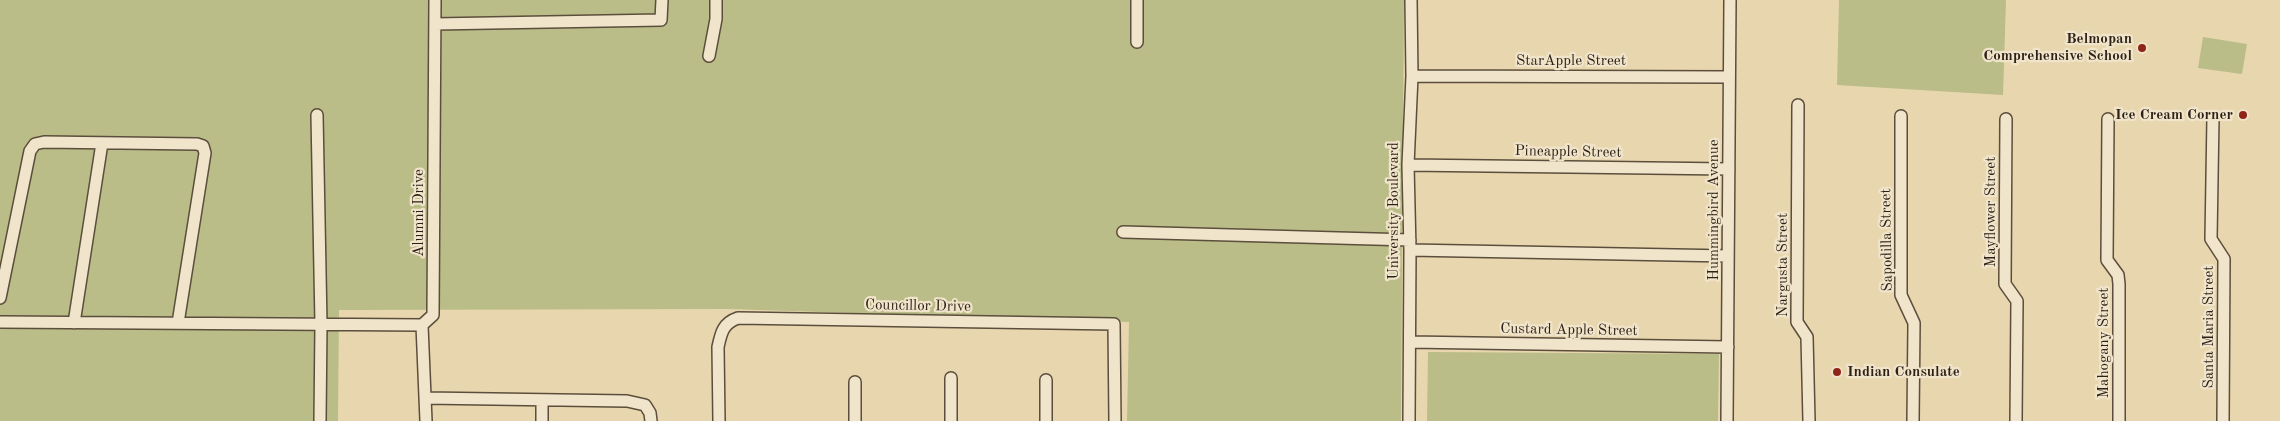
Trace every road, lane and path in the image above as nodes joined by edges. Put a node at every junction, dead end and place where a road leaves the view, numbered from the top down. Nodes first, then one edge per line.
1 (435, 0) edge
2 (662, 0) edge
3 (716, 0) edge
4 (1137, 0) edge
5 (1411, 0) edge
6 (1730, 0) edge
7 (435, 24) junction
8 (1137, 42) dead end
9 (709, 56) dead end
10 (1412, 76) junction
11 (1729, 78) junction
12 (1798, 105) dead end
13 (317, 115) dead end
14 (1901, 116) dead end
15 (2213, 117) dead end
16 (2006, 119) dead end
17 (2108, 119) dead end
18 (102, 143) junction
19 (1408, 165) junction
20 (1729, 169) junction
21 (1124, 232) dead end
22 (1410, 245) junction
23 (1728, 256) junction
24 (0, 298) edge
25 (0, 322) edge
26 (74, 323) junction
27 (178, 323) junction
28 (321, 324) junction
29 (422, 325) junction
30 (1410, 342) junction
31 (1728, 348) junction
32 (951, 378) dead end
33 (1046, 380) dead end
34 (855, 382) dead end
35 (426, 398) junction
36 (542, 400) junction
37 (320, 421) edge
38 (426, 421) edge
39 (542, 421) edge
40 (651, 421) edge
41 (718, 421) edge
42 (855, 421) edge
43 (951, 421) edge
44 (1046, 421) edge
45 (1115, 421) edge
46 (1409, 421) edge
47 (1728, 421) edge
48 (1808, 421) edge
49 (1913, 421) edge
50 (2016, 421) edge
51 (2119, 421) edge
52 (2223, 421) edge

1 - 7 street, Alumni Drive
2 - 7 street
3 - 9 street
4 - 8 street
5 - 10 street, University Boulevard
6 - 11 street, Hummingbird Avenue
7 - 29 street, Alumni Drive
10 - 11 street, StarApple Street
10 - 19 street, University Boulevard
11 - 20 street, Hummingbird Avenue
12 - 48 street, Nargusta Street
13 - 28 street
14 - 49 street, Sapodilla Street
15 - 52 street, Santa Maria Street
16 - 50 street, Mayflower Street
17 - 51 street, Mahogany Street
18 - 24 street
18 - 26 street
18 - 27 street
19 - 20 street, Pineapple Street
19 - 22 street, University Boulevard
20 - 23 street, Hummingbird Avenue
21 - 22 street
22 - 23 street
22 - 30 street, University Boulevard
23 - 31 street, Hummingbird Avenue
25 - 26 street
26 - 27 street
27 - 28 street
28 - 29 street
28 - 37 street
29 - 35 street
30 - 31 street, Custard Apple Street
30 - 46 street, University Boulevard
31 - 47 street, Hummingbird Avenue
32 - 43 street
33 - 44 street
34 - 42 street
35 - 36 street
35 - 38 street
36 - 39 street
36 - 40 street
41 - 45 street, Councillor Drive

